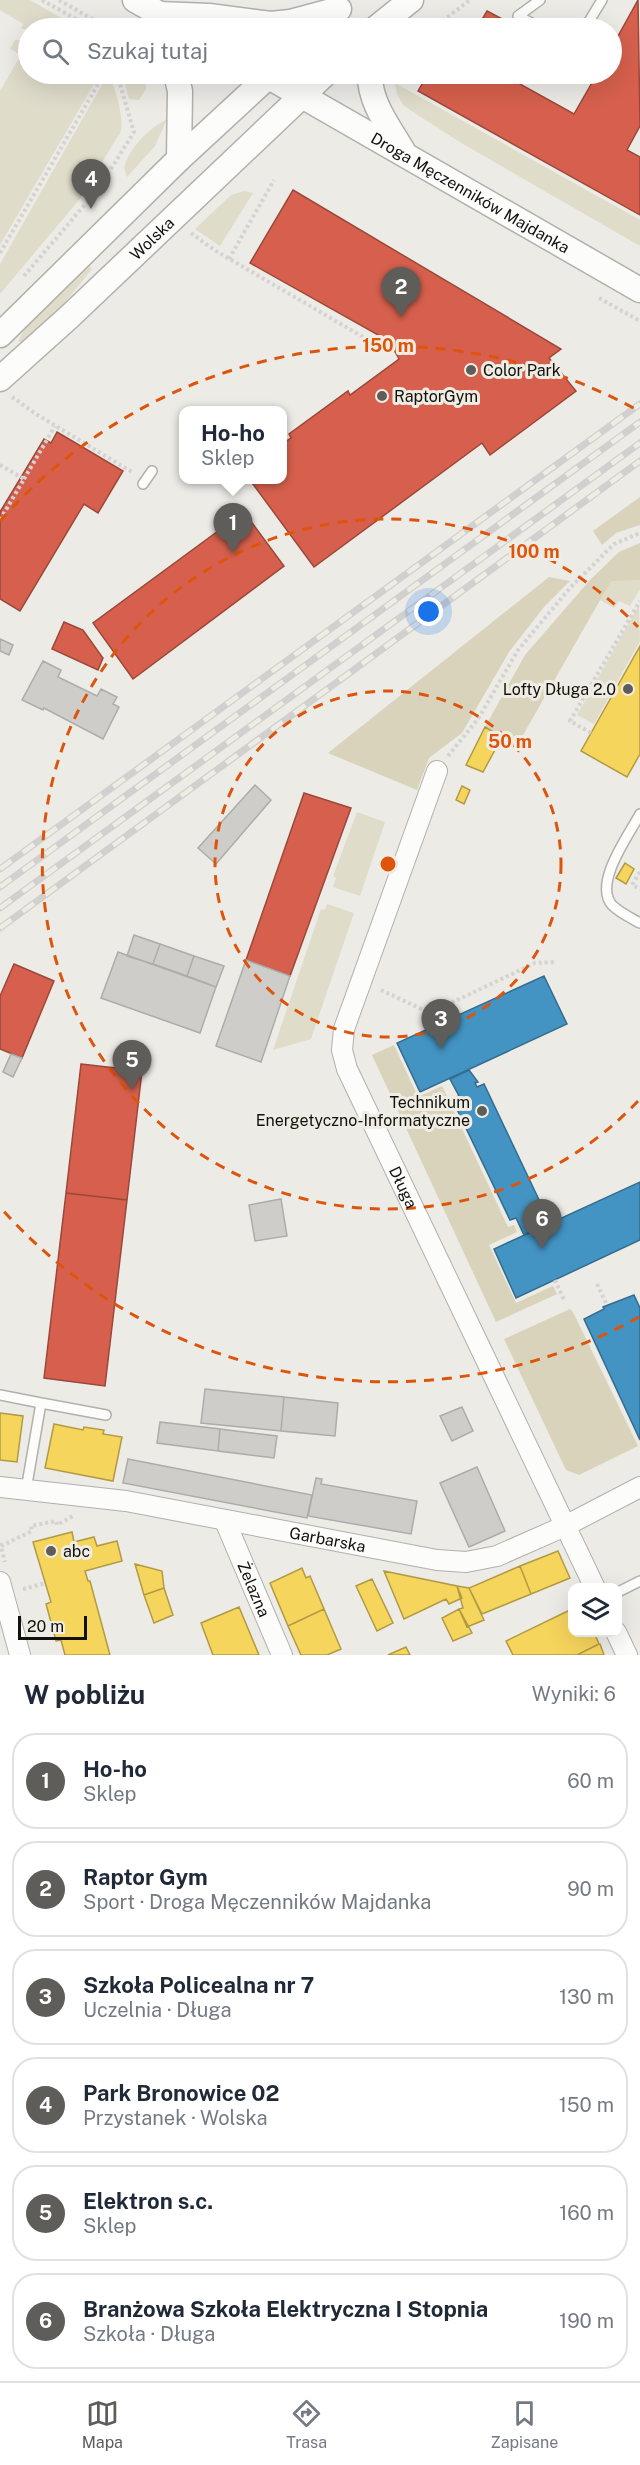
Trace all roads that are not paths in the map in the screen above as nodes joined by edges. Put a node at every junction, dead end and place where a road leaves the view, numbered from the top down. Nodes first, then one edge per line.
1 (135, 0) edge
2 (411, 0) edge
3 (540, 0) edge
4 (602, 0) edge
5 (345, 4) edge
6 (157, 18) edge
7 (190, 18) edge
8 (224, 18) edge
9 (302, 18) edge
10 (328, 18) edge
11 (388, 18) edge
12 (522, 18) edge
13 (591, 18) edge
14 (178, 84) edge
15 (258, 84) edge
16 (284, 84) edge
17 (315, 84) edge
18 (371, 84) edge
19 (303, 96) junction
20 (404, 153) junction
21 (179, 159) junction
22 (640, 290) edge
23 (0, 335) edge
24 (4, 379) edge
25 (152, 471) dead end
26 (143, 484) dead end
27 (436, 771) road end
28 (640, 814) edge
29 (640, 923) edge
30 (0, 1395) edge
31 (41, 1403) junction
32 (106, 1415) dead end
33 (0, 1486) edge
34 (640, 1488) edge
35 (26, 1490) junction
36 (225, 1521) junction
37 (565, 1526) junction
38 (640, 1581) edge
39 (0, 1582) edge
40 (593, 1583) edge
41 (622, 1590) edge
42 (618, 1637) edge
43 (20, 1655) edge
44 (282, 1655) edge
45 (627, 1655) edge

1 - 6 street
2 - 11 street
3 - 12 lane
4 - 13 lane
5 - 9 street
5 - 10 street
7 - 8 street
14 - 21 street
15 - 21 street
16 - 19 street, Droga Męczenników Majdanka
17 - 19 street, Wolska
18 - 20 street
19 - 20 street, Droga Męczenników Majdanka
19 - 24 street, Wolska
20 - 22 street, Droga Męczenników Majdanka
21 - 23 street
25 - 26 lane
27 - 37 street, Długa
28 - 29 lane
30 - 31 lane
31 - 32 lane
31 - 35 lane
33 - 35 street, Garbarska
34 - 37 street, Garbarska
35 - 36 street, Garbarska
36 - 37 street, Garbarska
36 - 44 street, Żelazna
37 - 40 street, Długa
38 - 41 lane
39 - 43 street
42 - 45 street

